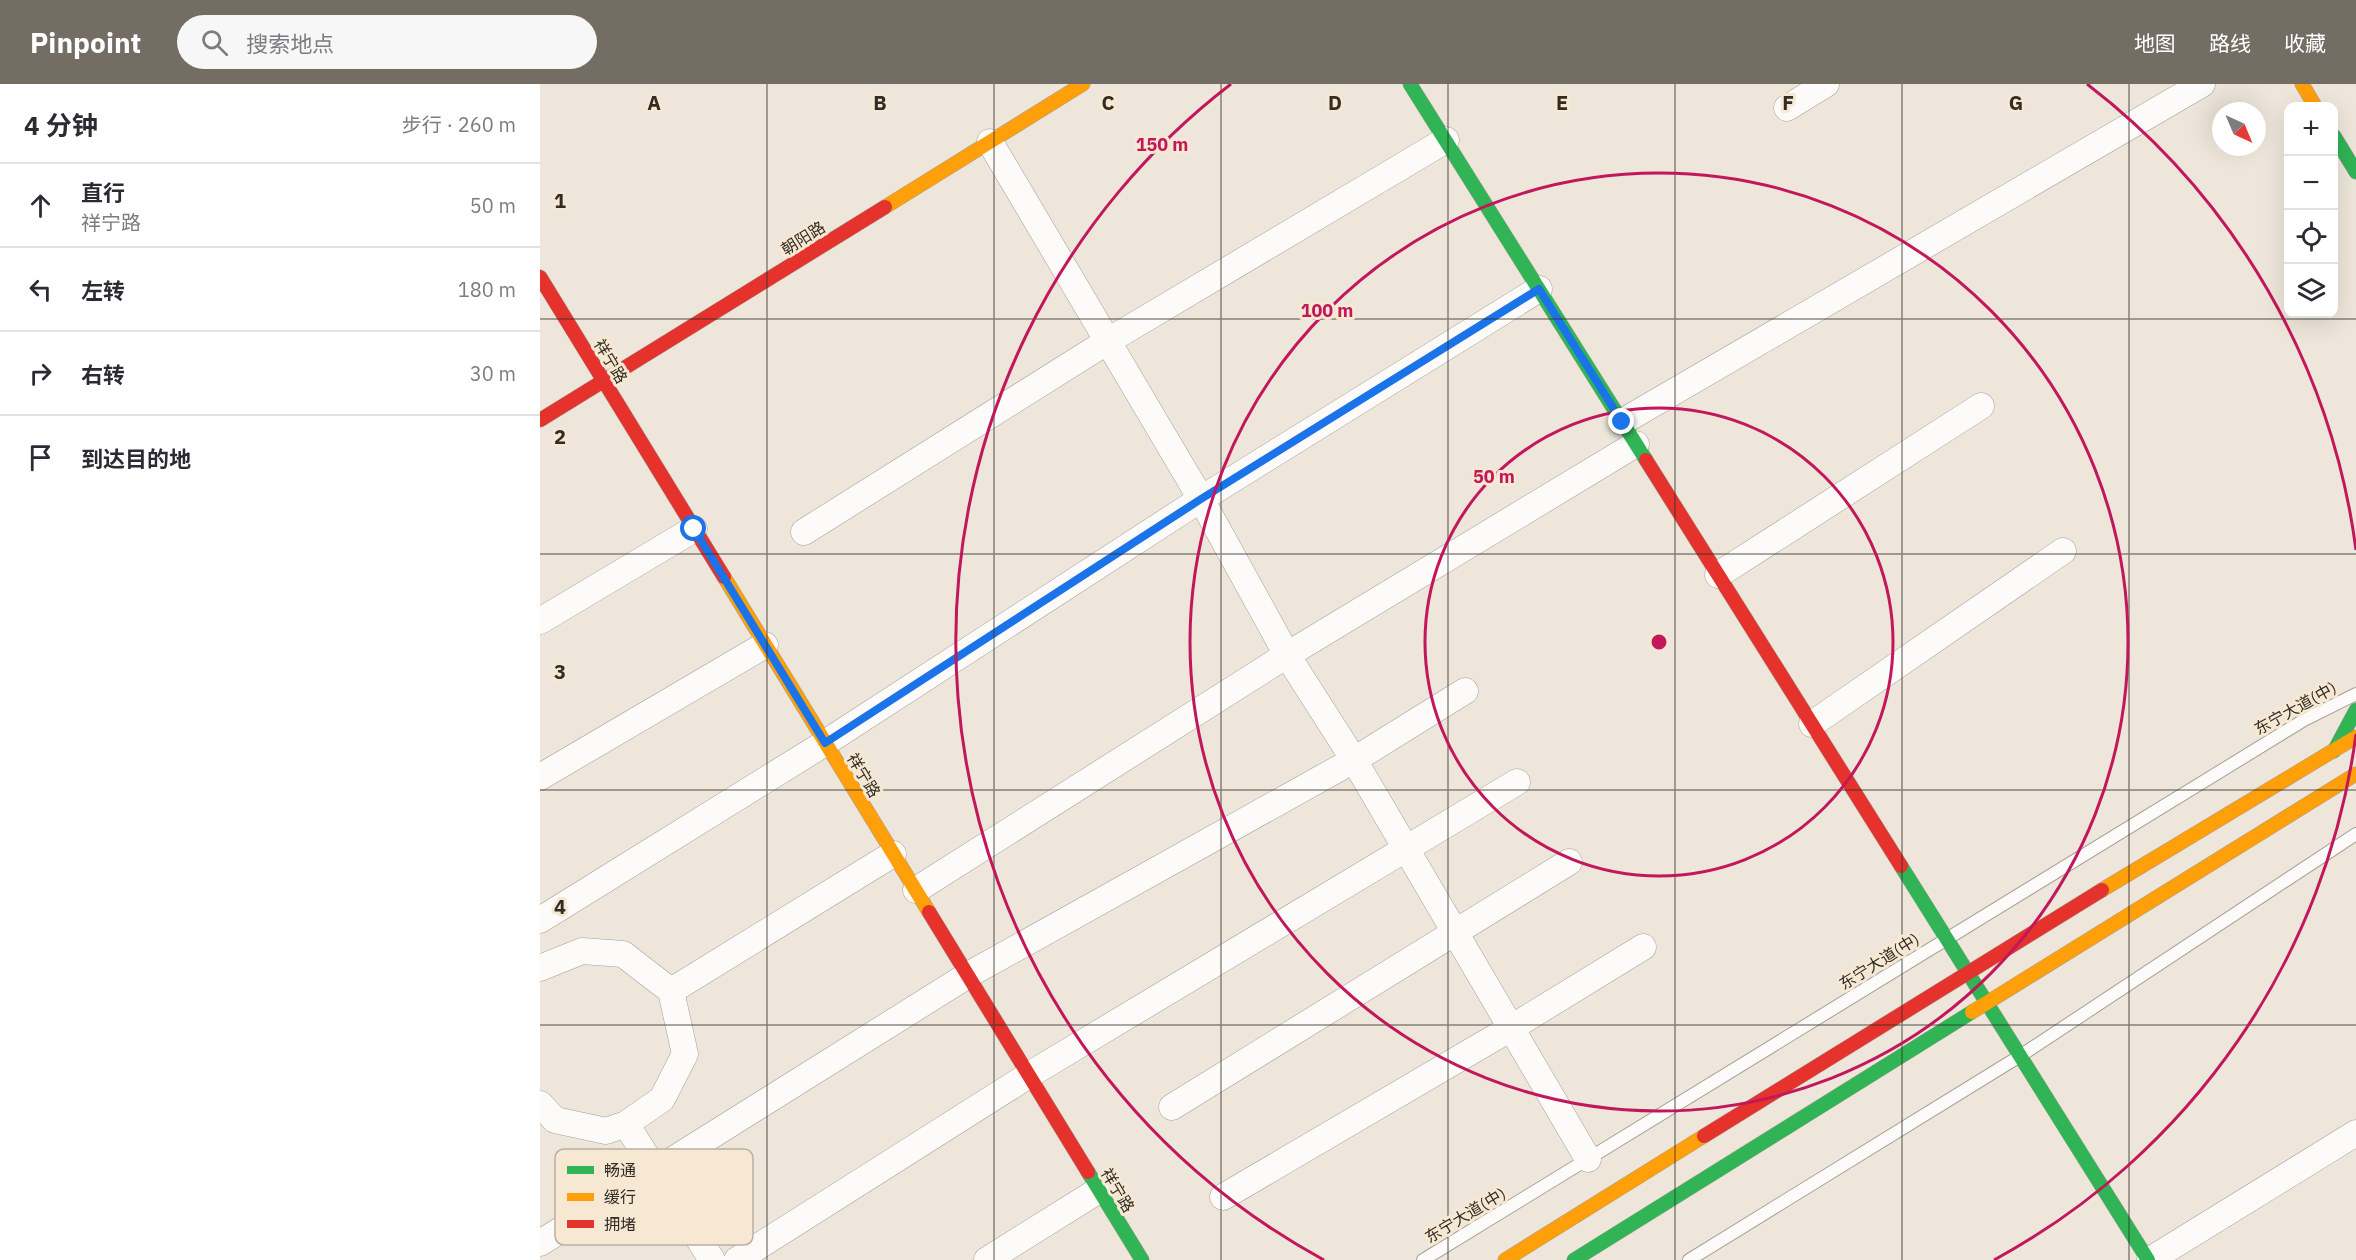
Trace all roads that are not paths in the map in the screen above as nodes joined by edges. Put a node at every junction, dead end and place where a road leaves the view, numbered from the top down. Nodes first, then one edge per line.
1 (1083, 84) edge
2 (1410, 84) edge
3 (1826, 84) edge
4 (2202, 84) edge
5 (2302, 84) edge
6 (2313, 102) edge
7 (1787, 108) dead end
8 (1446, 140) junction
9 (990, 142) junction
10 (2338, 143) edge
11 (2356, 172) edge
12 (540, 277) edge
13 (1539, 289) junction
14 (1108, 341) junction
15 (603, 380) junction
16 (1981, 406) dead end
17 (540, 420) edge
18 (1622, 422) junction
19 (1636, 444) junction
20 (1201, 499) junction
21 (694, 529) junction
22 (804, 532) dead end
23 (2063, 551) dead end
24 (1718, 575) junction
25 (540, 621) edge
26 (765, 645) junction
27 (1287, 655) junction
28 (1465, 691) dead end
29 (2356, 694) edge
30 (2356, 710) edge
31 (1812, 724) junction
32 (2356, 737) edge
33 (825, 743) junction
34 (2334, 751) junction
35 (1354, 760) junction
36 (2356, 774) edge
37 (540, 777) edge
38 (1517, 782) dead end
39 (2356, 834) edge
40 (1406, 849) junction
41 (893, 854) junction
42 (1569, 862) dead end
43 (916, 891) junction
44 (540, 920) edge
45 (1455, 932) junction
46 (1946, 939) junction
47 (1643, 947) dead end
48 (540, 966) edge
49 (1967, 972) junction
50 (968, 975) junction
51 (671, 991) junction
52 (1987, 1004) junction
53 (1511, 1028) junction
54 (2020, 1056) junction
55 (1029, 1075) junction
56 (540, 1104) edge
57 (1172, 1107) dead end
58 (626, 1124) junction
59 (2356, 1133) edge
60 (642, 1149) edge
61 (691, 1149) edge
62 (1588, 1159) junction
63 (1099, 1190) junction
64 (1222, 1197) dead end
65 (555, 1234) edge
66 (540, 1243) edge
67 (703, 1245) edge
68 (712, 1260) edge
69 (737, 1260) edge
70 (987, 1260) edge
71 (1142, 1260) edge
72 (1423, 1260) edge
73 (1505, 1260) edge
74 (1574, 1260) edge
75 (1689, 1260) edge
76 (2149, 1260) edge

1 - 9 main road, 朝阳路
2 - 8 main road
3 - 7 street
4 - 18 street
5 - 6 main road
8 - 13 main road
8 - 14 street
9 - 14 street
9 - 15 main road, 朝阳路
10 - 11 main road
12 - 15 main road, 祥宁路
13 - 18 main road
13 - 20 street
14 - 20 street
14 - 22 street
15 - 17 main road, 朝阳路
15 - 21 main road, 祥宁路
16 - 24 street
18 - 19 main road
19 - 24 main road
19 - 27 street
20 - 27 street
20 - 33 street
21 - 25 street
21 - 26 main road, 祥宁路
23 - 31 street
24 - 31 main road
26 - 33 main road, 祥宁路
26 - 37 street
27 - 35 street
27 - 43 street
28 - 35 street
29 - 46 lane, 东宁大道(中)
30 - 34 main road
31 - 46 main road
32 - 34 main road
33 - 41 main road, 祥宁路
33 - 44 street
34 - 49 main road
35 - 40 street
35 - 50 street
36 - 52 main road
38 - 40 street
39 - 54 lane
40 - 45 street
40 - 55 street
41 - 43 main road, 祥宁路
41 - 51 street
42 - 45 street
43 - 50 main road, 祥宁路
45 - 53 street
45 - 57 street
46 - 49 main road
46 - 62 lane, 东宁大道(中)
47 - 53 street
48 - 51 street
49 - 52 main road
49 - 73 main road
50 - 55 main road, 祥宁路
50 - 61 street
51 - 58 street
52 - 54 main road
52 - 74 main road
53 - 62 street
53 - 64 street
54 - 75 lane
54 - 76 main road
55 - 63 main road, 祥宁路
55 - 69 street
56 - 58 street
58 - 60 street
59 - 76 street
62 - 72 lane, 东宁大道(中)
63 - 70 street
63 - 71 main road, 祥宁路
65 - 66 street
67 - 68 street

